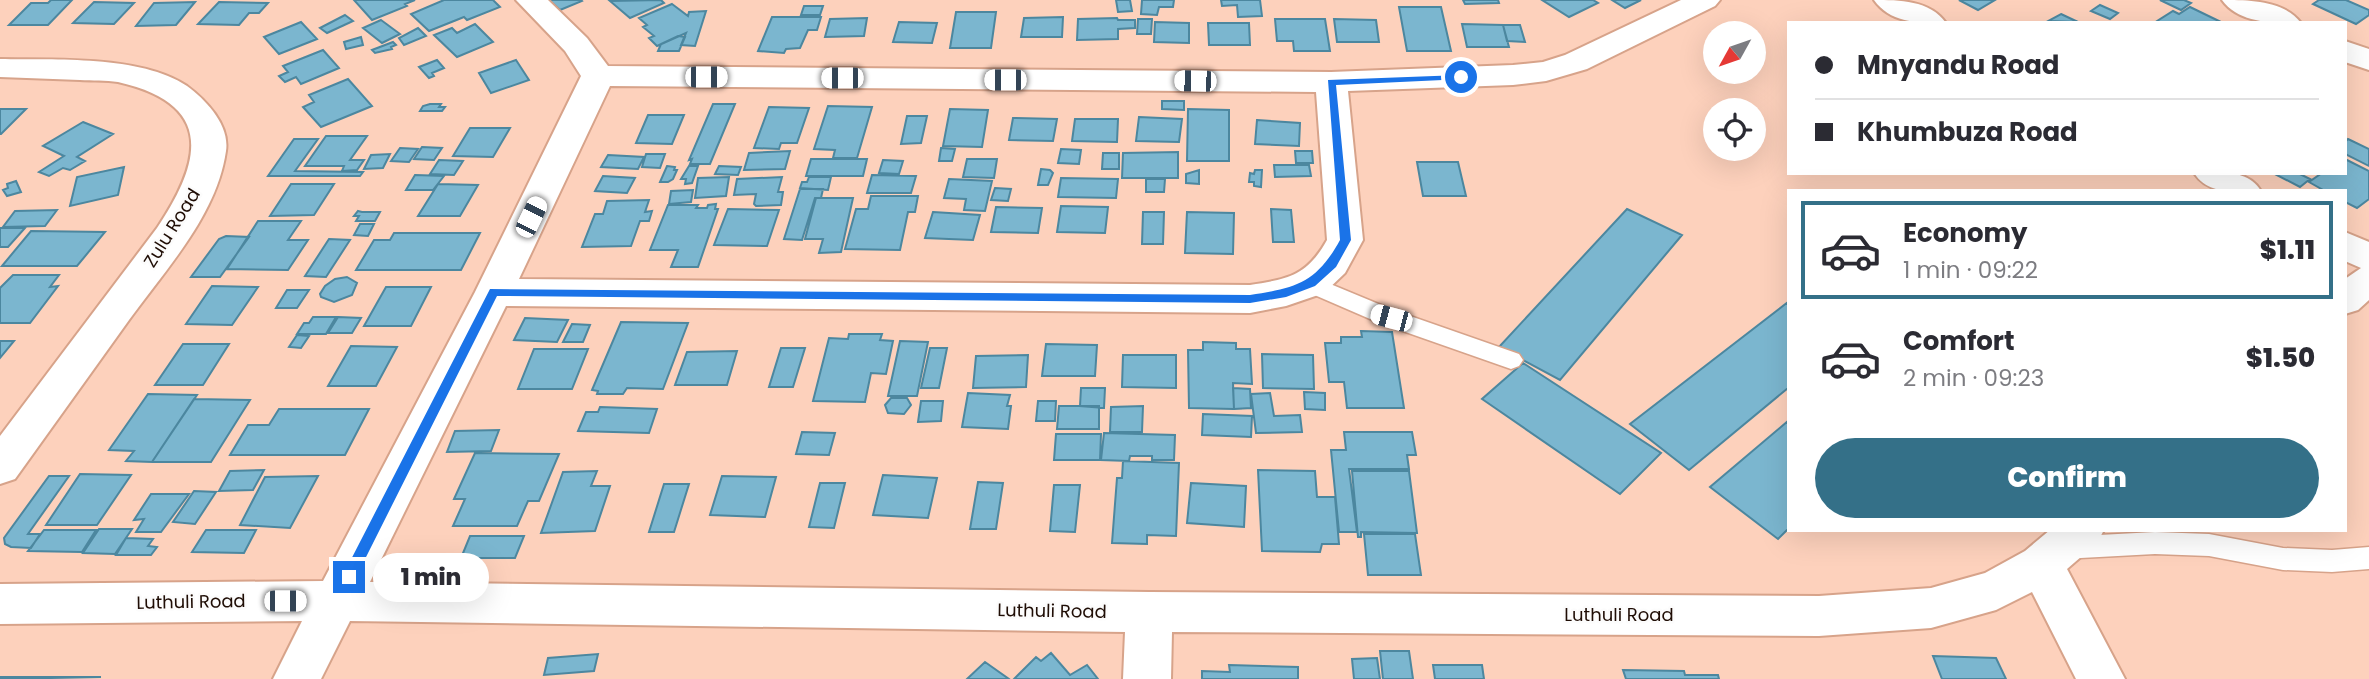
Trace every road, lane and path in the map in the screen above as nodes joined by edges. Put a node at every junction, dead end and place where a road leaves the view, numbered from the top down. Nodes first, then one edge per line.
1 (531, 0) edge
2 (1705, 0) edge
3 (1889, 0) edge
4 (2237, 0) edge
5 (1927, 21) edge
6 (2282, 21) edge
7 (2347, 51) edge
8 (2369, 61) edge
9 (0, 68) edge
10 (597, 76) junction
11 (1331, 82) junction
12 (2215, 175) edge
13 (2240, 189) edge
14 (2347, 246) edge
15 (2369, 258) edge
16 (2369, 279) edge
17 (1311, 284) junction
18 (494, 292) junction
19 (2347, 298) edge
20 (1511, 360) dead end
21 (0, 467) edge
22 (2062, 547) edge
23 (2369, 558) edge
24 (337, 601) junction
25 (0, 604) edge
26 (1149, 612) junction
27 (297, 679) edge
28 (1147, 679) edge
29 (2101, 679) edge

1 - 10 street
2 - 11 street
3 - 5 street
4 - 6 street
7 - 8 street
9 - 21 street, Zulu Road
10 - 11 street
10 - 18 street
11 - 17 street
12 - 13 street
14 - 15 street
16 - 19 street
17 - 18 street
17 - 20 lane
18 - 24 street
22 - 23 lane
22 - 26 street, Luthuli Road
22 - 29 street
24 - 25 street, Luthuli Road
24 - 26 street, Luthuli Road
24 - 27 street
26 - 28 street

